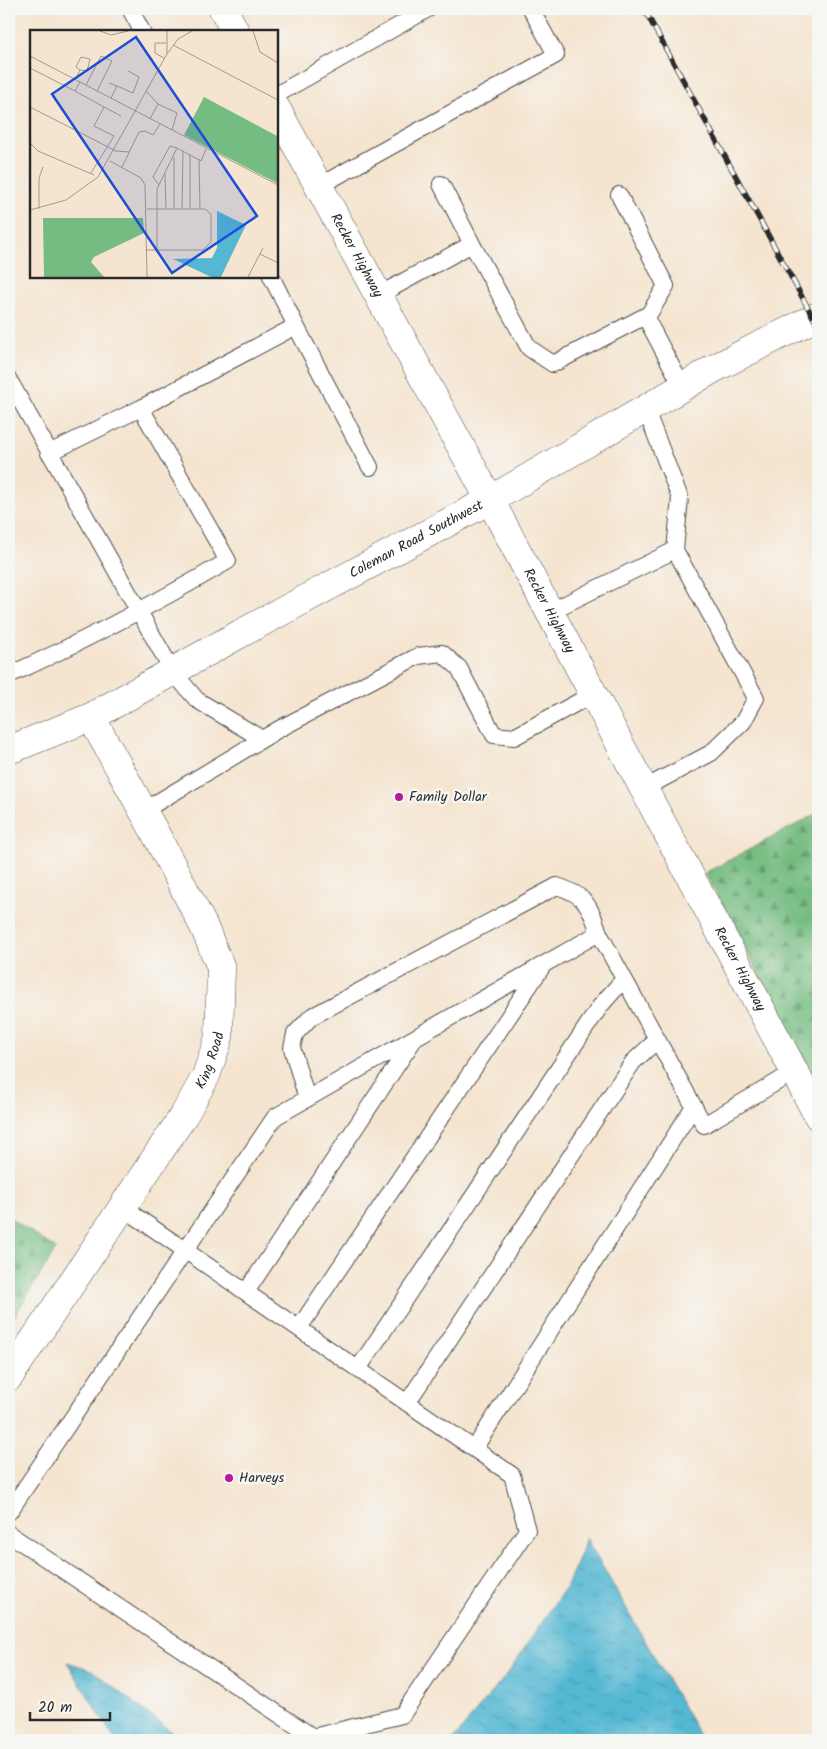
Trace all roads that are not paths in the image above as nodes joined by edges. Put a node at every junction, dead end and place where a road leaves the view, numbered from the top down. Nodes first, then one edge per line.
1 (130, 9) edge
2 (428, 9) edge
3 (530, 9) edge
4 (141, 30) edge
5 (278, 93) edge
6 (278, 112) edge
7 (441, 184) dead end
8 (319, 186) junction
9 (619, 195) dead end
10 (472, 244) junction
11 (272, 278) edge
12 (378, 295) junction
13 (645, 316) junction
14 (818, 316) edge
15 (296, 326) junction
16 (9, 380) edge
17 (683, 388) junction
18 (141, 408) junction
19 (646, 410) junction
20 (49, 453) junction
21 (370, 467) dead end
22 (490, 500) junction
23 (674, 550) junction
24 (139, 612) junction
25 (549, 612) junction
26 (173, 672) junction
27 (9, 675) edge
28 (593, 694) junction
29 (91, 717) junction
30 (262, 739) junction
31 (9, 750) edge
32 (643, 789) junction
33 (144, 812) junction
34 (599, 933) junction
35 (544, 965) junction
36 (624, 979) junction
37 (416, 1037) junction
38 (657, 1040) junction
39 (794, 1072) junction
40 (307, 1099) junction
41 (694, 1106) junction
42 (818, 1116) edge
43 (122, 1207) junction
44 (185, 1251) junction
45 (246, 1292) junction
46 (299, 1328) junction
47 (358, 1369) junction
48 (9, 1377) edge
49 (407, 1403) junction
50 (474, 1449) junction
51 (9, 1512) edge
52 (9, 1534) edge

1 - 4 lane
2 - 5 lane
3 - 8 lane
6 - 8 street, Recker Highway
7 - 10 lane
8 - 12 street, Recker Highway
9 - 13 lane
10 - 12 lane
10 - 13 lane
11 - 15 lane
12 - 22 street, Recker Highway
13 - 17 lane
14 - 17 street, Coleman Road Southwest
15 - 18 lane
15 - 21 lane
16 - 20 lane
17 - 19 street, Coleman Road Southwest
18 - 20 lane
18 - 24 lane
19 - 22 street, Coleman Road Southwest
19 - 23 lane
20 - 24 lane
22 - 25 street, Recker Highway
22 - 26 street, Coleman Road Southwest
23 - 25 lane
23 - 32 lane
24 - 26 lane
24 - 27 lane
25 - 28 street, Recker Highway
26 - 29 street, Coleman Road Southwest
26 - 30 lane
28 - 30 lane
28 - 32 street, Recker Highway
29 - 31 street, Coleman Road Southwest
29 - 33 street, King Road
30 - 33 lane
32 - 39 street, Recker Highway
33 - 43 street, King Road
34 - 35 lane
34 - 36 lane
34 - 40 lane
35 - 37 lane
35 - 46 lane
36 - 38 lane
36 - 47 lane
37 - 40 lane
37 - 45 lane
38 - 41 lane
38 - 49 lane
39 - 41 lane
39 - 42 street, Recker Highway
40 - 44 lane
41 - 50 lane
43 - 44 lane
43 - 48 street, King Road
44 - 45 lane
44 - 51 lane
45 - 46 lane
46 - 47 lane
47 - 49 lane
49 - 50 lane
50 - 52 lane

